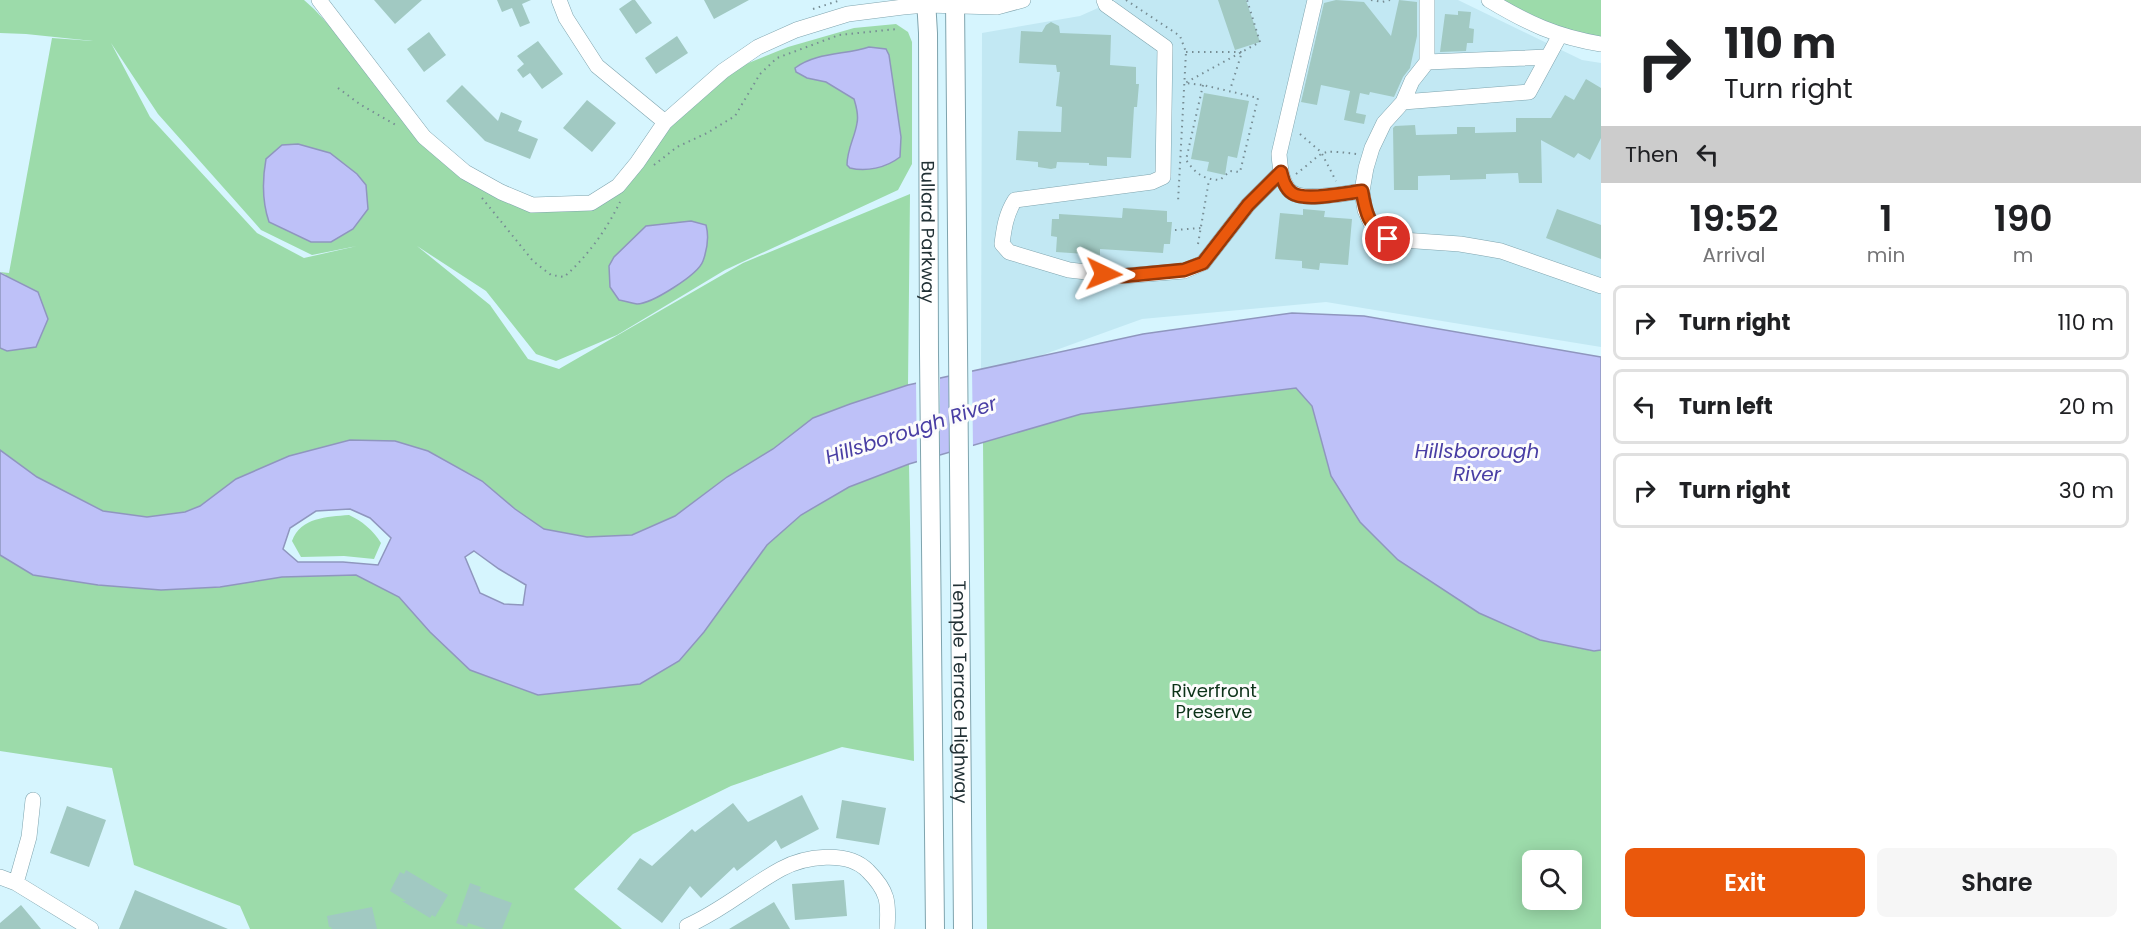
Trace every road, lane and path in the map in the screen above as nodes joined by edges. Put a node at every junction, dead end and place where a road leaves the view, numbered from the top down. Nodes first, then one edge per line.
1 (319, 0) edge
2 (559, 0) edge
3 (1023, 0) edge
4 (1104, 0) edge
5 (1247, 0) edge
6 (1315, 0) edge
7 (1371, 0) edge
8 (1390, 0) edge
9 (1427, 0) edge
10 (1489, 0) edge
11 (926, 2) edge
12 (955, 3) edge
13 (897, 29) dead end
14 (1560, 35) junction
15 (1601, 44) edge
16 (1186, 52) dead end
17 (1242, 52) junction
18 (1548, 57) junction
19 (1427, 62) junction
20 (1203, 84) junction
21 (338, 88) dead end
22 (1230, 90) junction
23 (1403, 102) junction
24 (665, 122) junction
25 (396, 125) dead end
26 (1300, 134) dead end
27 (1321, 152) junction
28 (1362, 155) dead end
29 (1180, 160) dead end
30 (1186, 160) junction
31 (651, 167) dead end
32 (1284, 175) junction
33 (1209, 180) junction
34 (1338, 186) dead end
35 (1362, 191) junction
36 (477, 194) dead end
37 (623, 197) dead end
38 (1201, 228) junction
39 (1175, 230) dead end
40 (1198, 244) dead end
41 (1601, 286) edge
42 (960, 455) joint
43 (930, 466) joint
44 (33, 800) dead end
45 (0, 877) edge
46 (16, 883) junction
47 (687, 926) dead end
48 (91, 929) edge
49 (887, 929) edge
50 (934, 929) edge
51 (963, 929) edge

1 - 24 street
2 - 24 street
3 - 12 street
4 - 32 street
5 - 17 path
6 - 32 street
7 - 8 path
9 - 19 street
10 - 14 street
11 - 12 street
11 - 24 street
11 - 43 main road, Bullard Parkway
12 - 42 main road, Bullard Parkway
13 - 31 path
14 - 15 street
14 - 18 street
16 - 17 path
17 - 20 path
17 - 22 path
18 - 19 street
18 - 23 street
19 - 23 street
20 - 22 path
20 - 30 path
21 - 25 path
22 - 33 path
23 - 35 street
26 - 27 path
27 - 28 path
27 - 32 path
27 - 34 path
29 - 30 path
30 - 33 path
32 - 35 street
33 - 38 path
35 - 41 street
36 - 37 path
38 - 39 path
38 - 40 path
42 - 51 main road, Temple Terrace Highway
43 - 50 main road, Temple Terrace Highway
44 - 46 street
45 - 46 street
46 - 48 street
47 - 49 street

